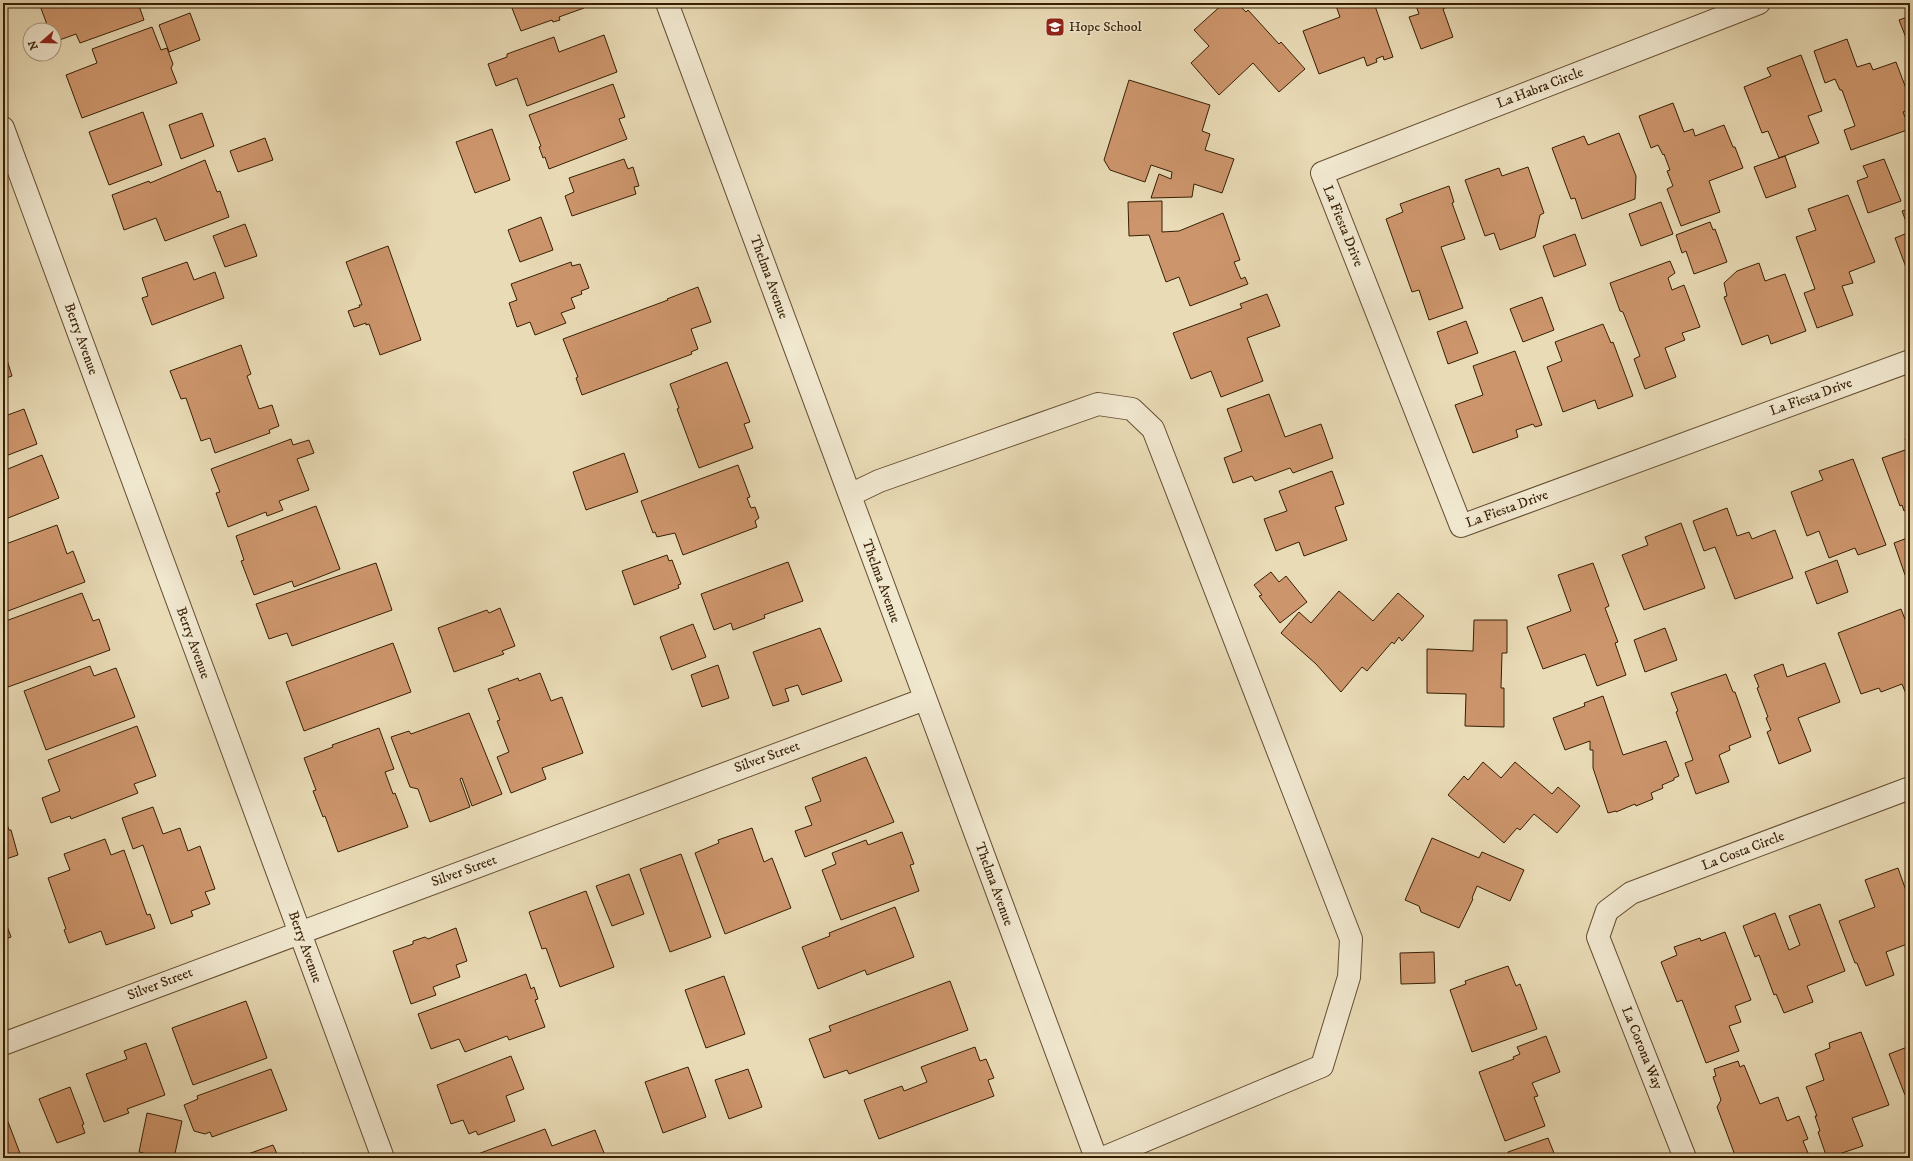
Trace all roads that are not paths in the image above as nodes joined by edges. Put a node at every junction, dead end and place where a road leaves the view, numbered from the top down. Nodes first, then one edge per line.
1 (667, 3) edge
2 (1759, 3) edge
3 (3, 128) edge
4 (1322, 173) joint
5 (1910, 361) edge
6 (850, 494) junction
7 (925, 699) junction
8 (1910, 788) edge
9 (299, 932) junction
10 (1598, 937) joint
11 (3, 1044) edge
12 (383, 1158) edge
13 (1096, 1158) edge
14 (1103, 1158) edge
15 (1685, 1158) edge

1 - 6 street, Thelma Avenue
2 - 4 street, La Habra Circle
3 - 9 street, Berry Avenue
4 - 5 street, La Fiesta Drive
6 - 7 street, Thelma Avenue
6 - 14 street
7 - 9 street, Silver Street
7 - 13 street, Thelma Avenue
8 - 10 street, La Costa Circle
9 - 11 street, Silver Street
9 - 12 street, Berry Avenue
10 - 15 street, La Corona Way

